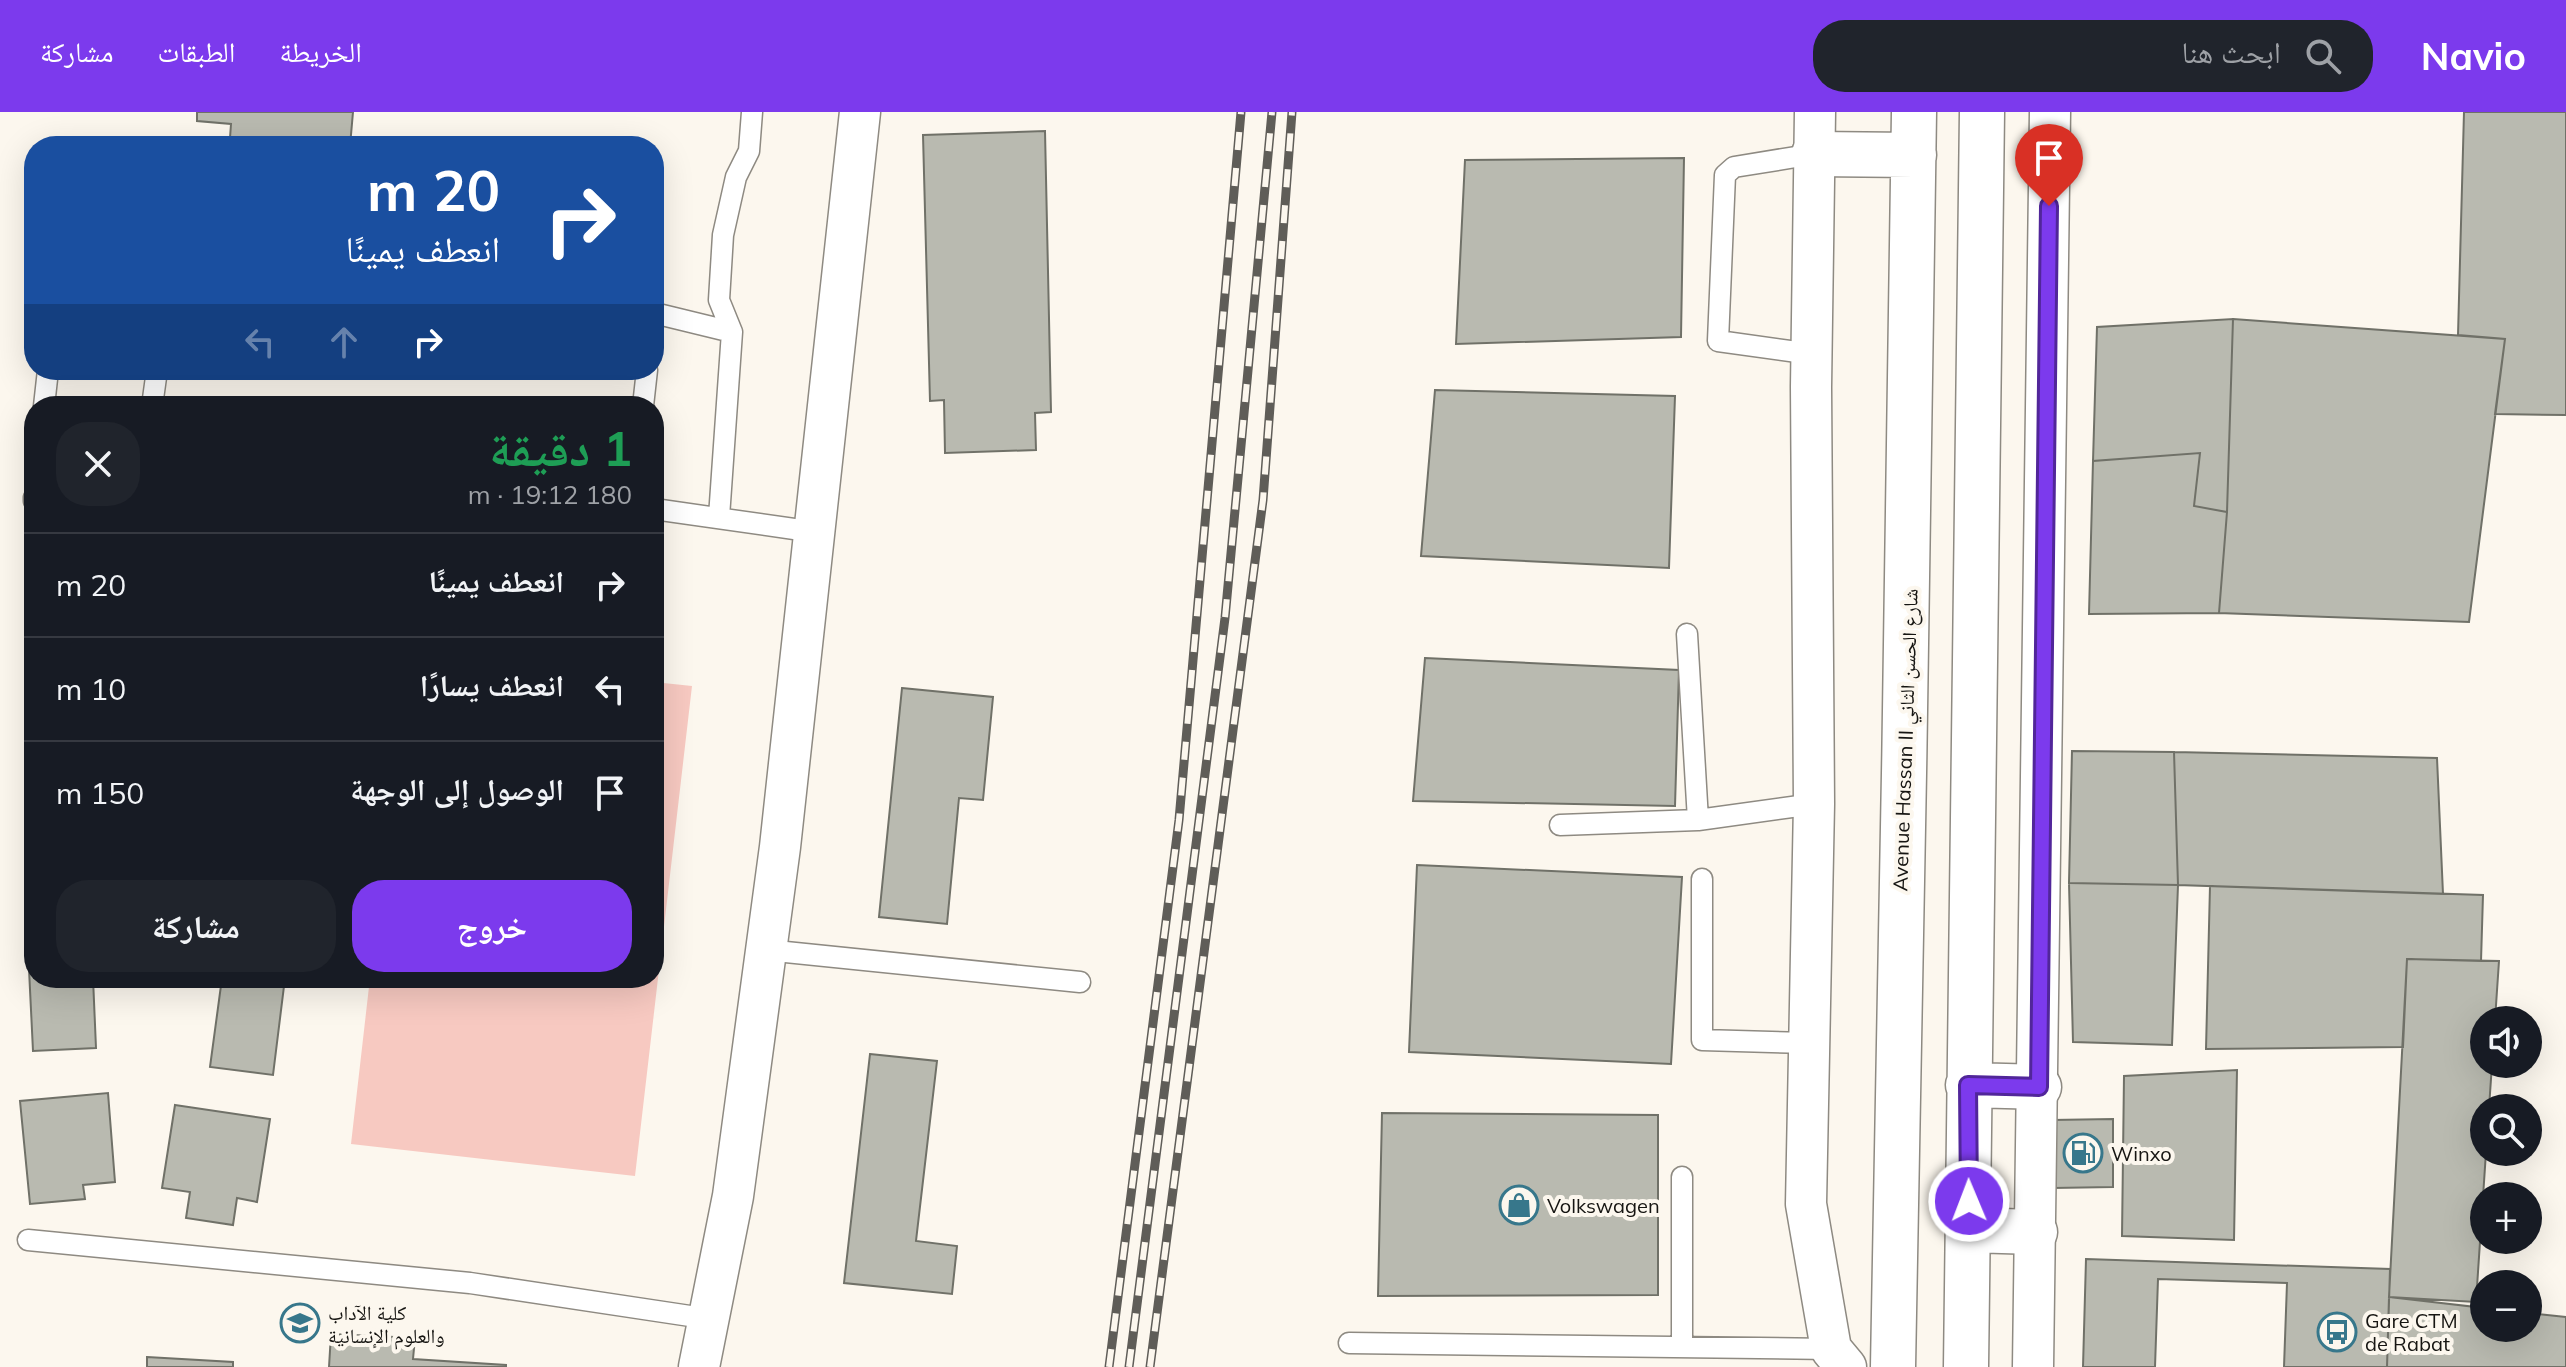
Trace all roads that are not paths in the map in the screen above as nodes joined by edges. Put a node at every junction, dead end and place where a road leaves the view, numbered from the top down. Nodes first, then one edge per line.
1 (752, 112) edge
2 (860, 112) edge
3 (1914, 112) edge
4 (1982, 112) edge
5 (2050, 112) edge
6 (1814, 133) edge
7 (1914, 155) junction
8 (664, 315) edge
9 (732, 332) junction
10 (1812, 354) junction
11 (664, 510) edge
12 (719, 517) junction
13 (815, 532) junction
14 (1687, 634) dead end
15 (1814, 804) junction
16 (1698, 820) junction
17 (1560, 825) dead end
18 (1702, 879) dead end
19 (766, 950) junction
20 (1080, 982) dead end
21 (1809, 1043) junction
22 (1968, 1085) junction
23 (2039, 1087) junction
24 (1682, 1177) dead end
25 (1970, 1230) junction
26 (2035, 1232) junction
27 (28, 1240) dead end
28 (710, 1319) junction
29 (1349, 1343) dead end
30 (1682, 1347) junction
31 (1838, 1358) edge
32 (699, 1367) edge
33 (1893, 1367) edge
34 (1966, 1367) edge
35 (2033, 1367) edge

1 - 9 lane
2 - 13 street
3 - 7 main road, Avenue Hassan II شارع الحسن الثاني
4 - 22 main road
5 - 23 street
6 - 7 main road
6 - 10 street
6 - 10 lane
7 - 33 main road, Avenue Hassan II شارع الحسن الثاني
8 - 9 lane
9 - 12 lane
10 - 15 street
11 - 12 lane
12 - 13 lane
13 - 19 street
14 - 16 lane
15 - 16 lane
15 - 21 street
16 - 17 lane
18 - 21 lane
19 - 20 lane
19 - 28 street
21 - 31 street
22 - 23 main road
22 - 25 main road
23 - 26 street
24 - 30 lane
25 - 26 main road
25 - 34 main road
26 - 35 street
27 - 28 lane
28 - 32 street
29 - 30 lane
30 - 31 lane

